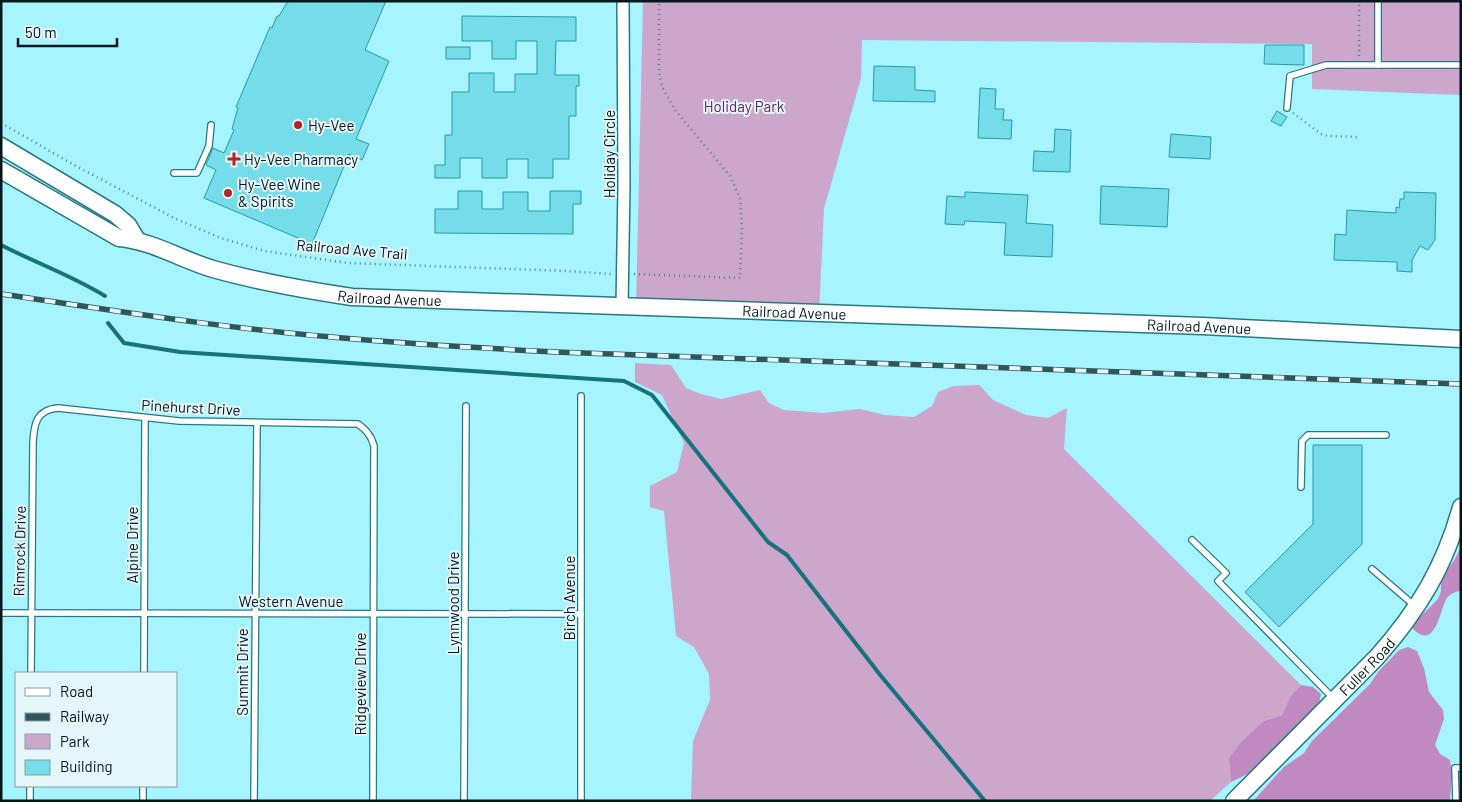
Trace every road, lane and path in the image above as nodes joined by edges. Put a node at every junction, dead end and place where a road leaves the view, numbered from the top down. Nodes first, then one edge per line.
1 (623, 1) edge
2 (659, 1) edge
3 (1359, 1) edge
4 (1378, 1) edge
5 (1359, 65) junction
6 (1378, 65) junction
7 (1461, 65) edge
8 (1287, 108) joint
9 (1, 123) edge
10 (211, 125) dead end
11 (1359, 137) dead end
12 (1, 146) edge
13 (1, 170) edge
14 (174, 173) dead end
15 (137, 240) junction
16 (612, 274) dead end
17 (630, 274) dead end
18 (622, 307) junction
19 (1461, 339) edge
20 (581, 396) dead end
21 (466, 406) dead end
22 (145, 418) junction
23 (256, 423) junction
24 (358, 424) joint
25 (34, 429) joint
26 (1386, 435) dead end
27 (1301, 487) dead end
28 (1461, 507) edge
29 (1192, 540) dead end
30 (1372, 569) dead end
31 (1417, 608) junction
32 (1, 613) edge
33 (31, 613) junction
34 (144, 613) junction
35 (255, 614) junction
36 (373, 614) junction
37 (465, 614) junction
38 (581, 614) junction
39 (31, 672) edge
40 (144, 672) edge
41 (1335, 700) junction
42 (1461, 768) edge
43 (30, 787) edge
44 (143, 787) edge
45 (30, 801) edge
46 (143, 801) edge
47 (254, 801) edge
48 (373, 801) edge
49 (464, 801) edge
50 (581, 801) edge
51 (1234, 801) edge
52 (1456, 801) edge

1 - 18 street, Holiday Circle
2 - 17 path
3 - 5 path
4 - 6 lane
5 - 6 lane
5 - 8 lane
6 - 7 lane
8 - 11 path
9 - 16 path, Railroad Ave Trail
10 - 14 lane
12 - 15 main road
13 - 15 main road, Railroad Avenue
15 - 18 main road, Railroad Avenue
18 - 19 main road, Railroad Avenue
20 - 38 lane, Birch Avenue
21 - 37 lane, Lynnwood Drive
22 - 23 lane, Pinehurst Drive
22 - 25 lane, Pinehurst Drive
22 - 34 lane, Alpine Drive
23 - 24 lane, Pinehurst Drive
23 - 35 lane, Summit Drive
24 - 36 lane, Ridgeview Drive
25 - 33 lane, Rimrock Drive
26 - 27 lane
28 - 31 main road, Fuller Road
29 - 41 lane
30 - 31 lane
31 - 41 main road, Fuller Road
32 - 33 lane, Western Avenue
33 - 34 lane, Western Avenue
33 - 39 lane, Rimrock Drive
34 - 35 lane, Western Avenue
34 - 40 lane, Alpine Drive
35 - 36 lane, Western Avenue
35 - 47 lane, Summit Drive
36 - 37 lane, Western Avenue
36 - 48 lane, Ridgeview Drive
37 - 38 lane, Western Avenue
37 - 49 lane, Lynnwood Drive
38 - 50 lane, Birch Avenue
41 - 51 main road, Fuller Road
42 - 52 lane
43 - 45 lane
44 - 46 lane

